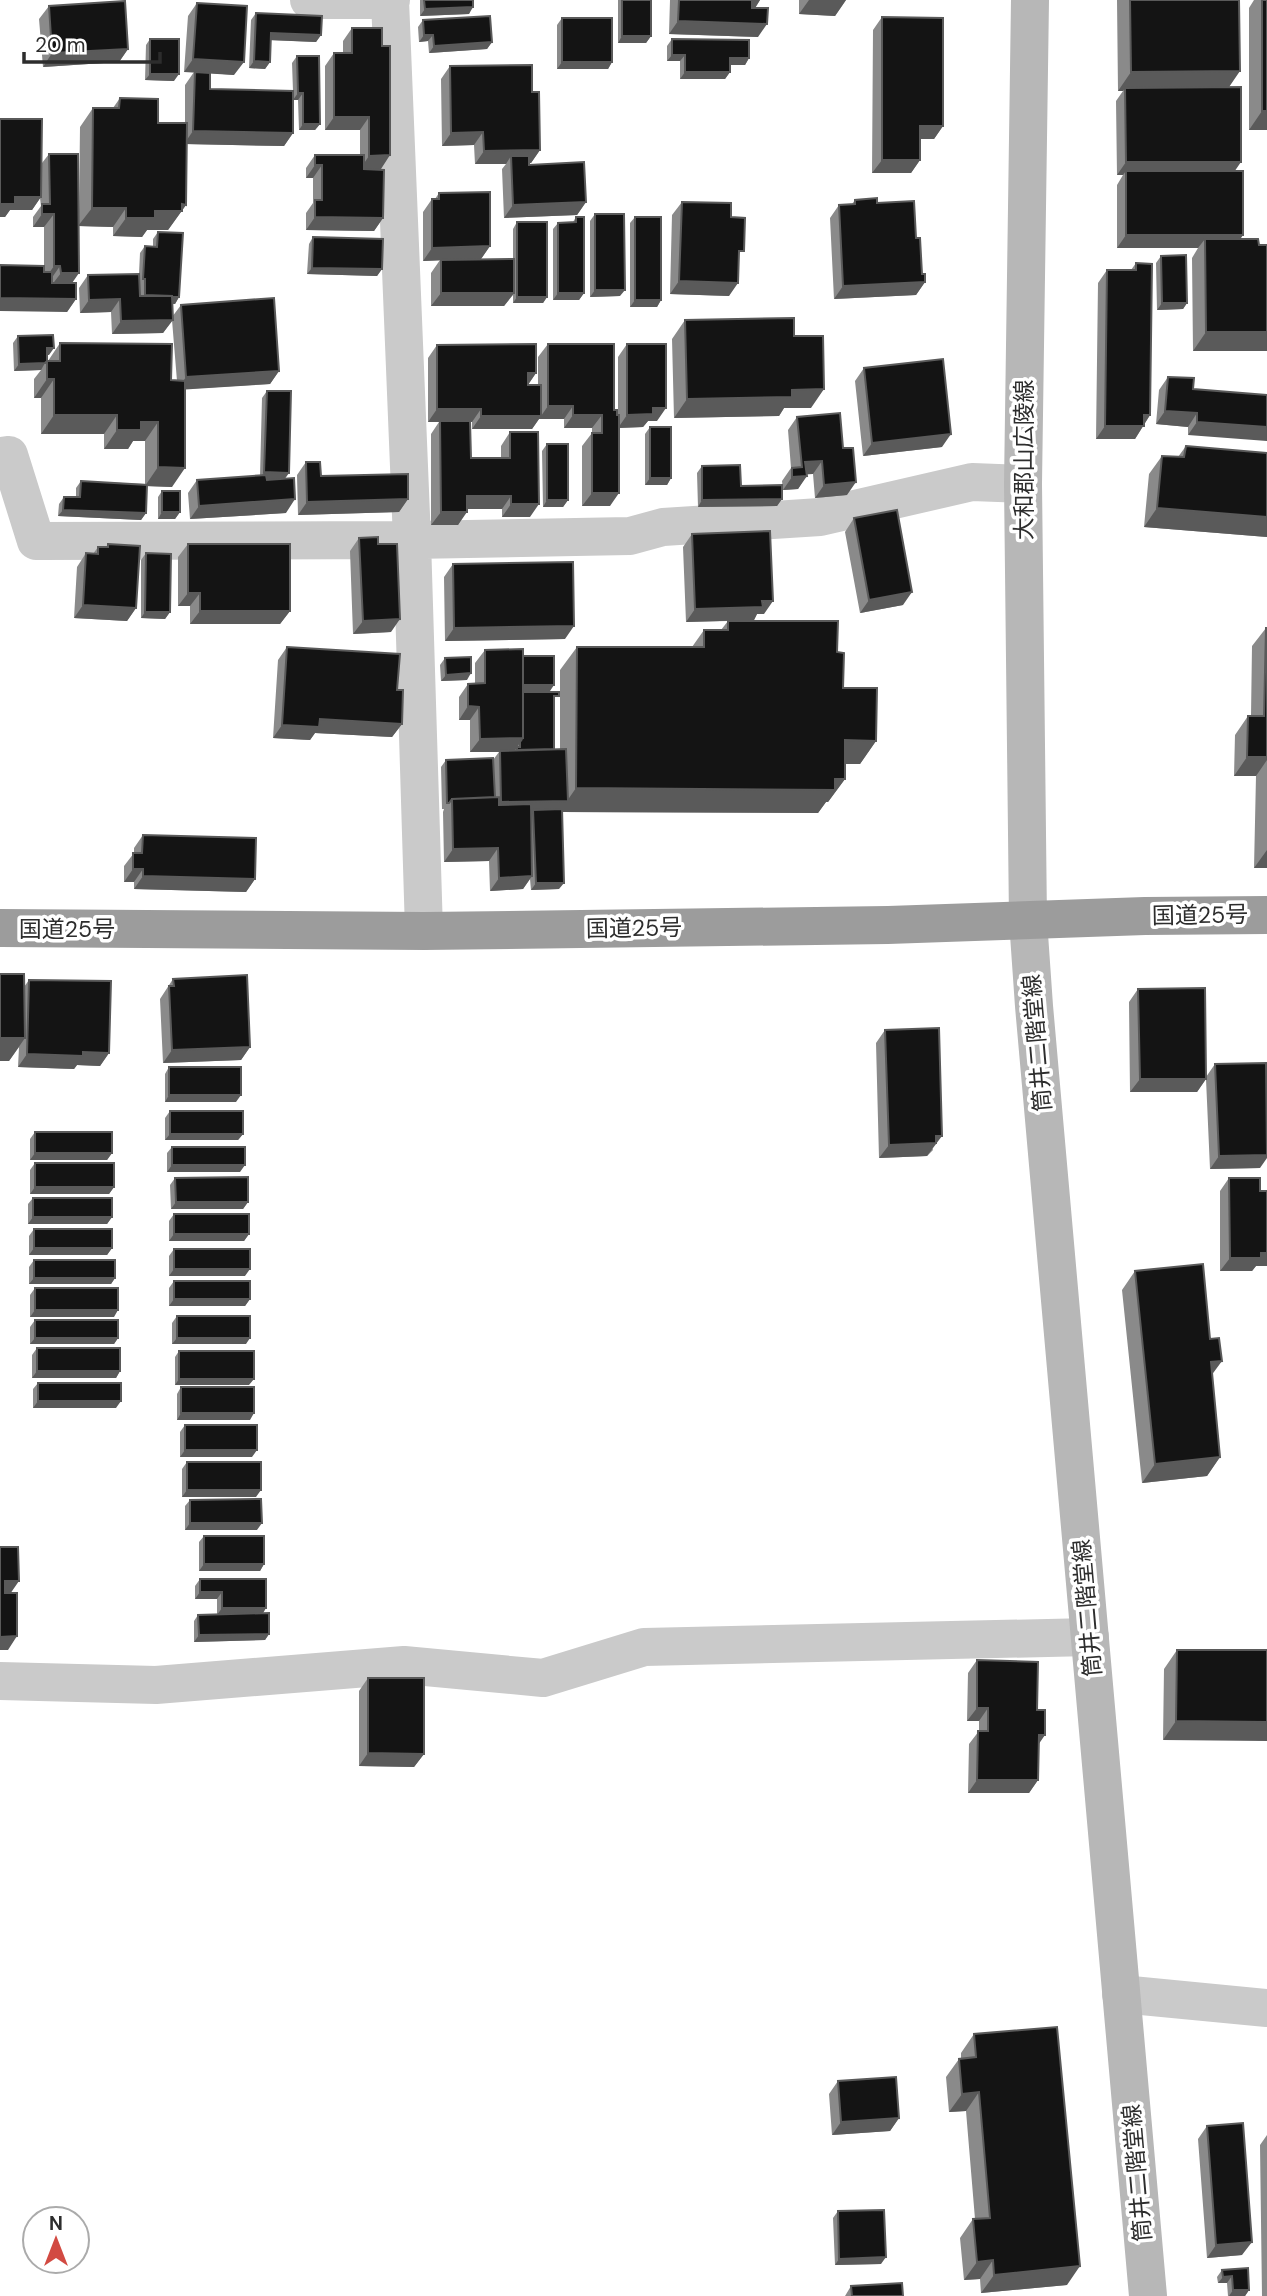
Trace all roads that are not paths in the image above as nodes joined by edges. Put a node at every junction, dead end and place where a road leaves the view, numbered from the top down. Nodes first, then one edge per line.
1 (309, 0) edge
2 (390, 0) edge
3 (1030, 0) edge
4 (0, 456) edge
5 (1023, 484) junction
6 (412, 540) junction
7 (1267, 915) edge
8 (1028, 920) junction
9 (0, 928) edge
10 (424, 931) junction
11 (1090, 1637) junction
12 (0, 1681) edge
13 (1121, 1994) junction
14 (1267, 2008) edge
15 (1148, 2296) edge

1 - 2 street
2 - 6 street
3 - 5 main road, 大和郡山広陵線
4 - 6 street
5 - 6 street
5 - 8 main road, 大和郡山広陵線
6 - 10 street
7 - 8 highway, 国道25号
8 - 10 highway, 国道25号
8 - 11 main road, 筒井二階堂線
9 - 10 highway, 国道25号
11 - 12 street
11 - 13 main road, 筒井二階堂線
13 - 14 street
13 - 15 main road, 筒井二階堂線

